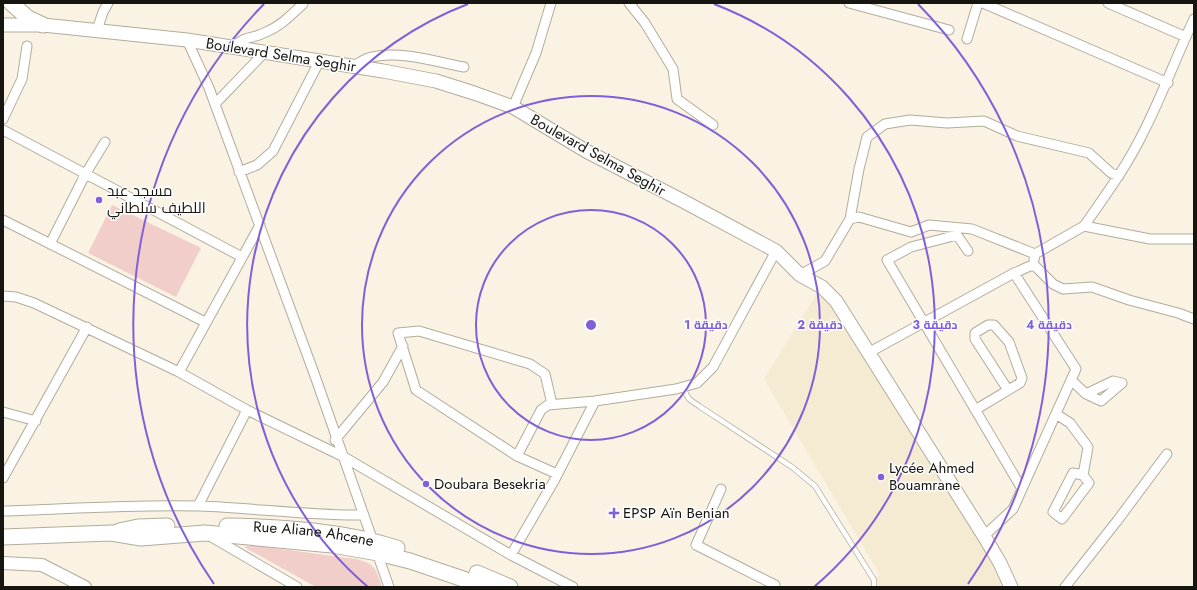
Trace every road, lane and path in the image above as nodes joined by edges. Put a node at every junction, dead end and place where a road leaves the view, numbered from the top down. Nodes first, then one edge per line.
1 (11, 3) edge
2 (108, 3) edge
3 (551, 3) edge
4 (629, 3) edge
5 (849, 3) edge
6 (978, 3) edge
7 (983, 3) edge
8 (1108, 3) edge
9 (303, 4) edge
10 (1194, 19) edge
11 (3, 25) edge
12 (43, 25) junction
13 (97, 30) junction
14 (949, 30) dead end
15 (1186, 37) junction
16 (967, 39) dead end
17 (187, 40) junction
18 (27, 46) dead end
19 (233, 47) junction
20 (264, 53) junction
21 (319, 62) junction
22 (352, 67) junction
23 (464, 67) dead end
24 (1168, 83) junction
25 (215, 104) junction
26 (513, 108) junction
27 (3, 119) edge
28 (713, 125) dead end
29 (3, 130) edge
30 (105, 142) dead end
31 (239, 172) junction
32 (86, 173) junction
33 (1118, 176) junction
34 (3, 220) edge
35 (850, 220) junction
36 (260, 225) junction
37 (1084, 226) junction
38 (1194, 239) edge
39 (50, 244) junction
40 (776, 251) junction
41 (968, 251) dead end
42 (1035, 254) junction
43 (242, 257) junction
44 (1034, 265) junction
45 (1014, 274) junction
46 (800, 275) junction
47 (3, 296) edge
48 (1194, 319) edge
49 (205, 322) junction
50 (924, 323) junction
51 (87, 327) junction
52 (403, 346) junction
53 (868, 353) junction
54 (179, 372) junction
55 (1071, 380) junction
56 (682, 387) junction
57 (1008, 390) junction
58 (1086, 394) dead end
59 (595, 401) junction
60 (552, 404) junction
61 (247, 410) junction
62 (975, 410) junction
63 (3, 412) edge
64 (1056, 414) junction
65 (36, 421) junction
66 (337, 438) junction
67 (327, 449) junction
68 (1167, 454) dead end
69 (517, 456) junction
70 (344, 457) junction
71 (557, 474) junction
72 (1083, 475) junction
73 (3, 478) edge
74 (721, 489) dead end
75 (1022, 489) junction
76 (198, 506) junction
77 (3, 511) edge
78 (364, 515) junction
79 (111, 533) junction
80 (205, 533) junction
81 (984, 536) junction
82 (3, 538) edge
83 (375, 547) junction
84 (511, 555) junction
85 (3, 563) edge
86 (85, 587) edge
87 (297, 587) edge
88 (389, 587) edge
89 (488, 587) edge
90 (510, 587) edge
91 (573, 587) edge
92 (774, 587) edge
93 (874, 587) edge
94 (1011, 587) edge
95 (1065, 587) edge

1 - 12 main road
2 - 13 street
3 - 26 street
4 - 28 street
5 - 14 street
6 - 16 street
7 - 24 street
8 - 15 street
9 - 19 street
10 - 15 street
11 - 12 main road, Boulevard Selma Seghir
12 - 13 main road, Boulevard Selma Seghir
13 - 17 main road, Boulevard Selma Seghir
15 - 24 street
17 - 19 main road, Boulevard Selma Seghir
17 - 25 street
18 - 27 street
19 - 20 main road, Boulevard Selma Seghir
20 - 21 main road, Boulevard Selma Seghir
20 - 25 street
21 - 22 main road, Boulevard Selma Seghir
21 - 31 street
22 - 23 street
22 - 26 main road, Boulevard Selma Seghir
24 - 33 street
25 - 31 street
26 - 40 main road, Boulevard Selma Seghir
29 - 32 street
30 - 32 street
31 - 36 street
32 - 39 street
32 - 43 street
33 - 35 street
33 - 37 street
34 - 39 street
35 - 42 street
35 - 46 street
36 - 43 street
36 - 66 street
37 - 38 street
37 - 42 street
39 - 49 street
40 - 46 main road, Boulevard Selma Seghir
40 - 56 street
41 - 50 street
42 - 44 street
43 - 49 street
44 - 45 street
44 - 48 street
45 - 50 street
45 - 55 street
46 - 53 main road, Boulevard Selma Seghir
47 - 51 street
49 - 54 street
50 - 53 street
50 - 62 street
51 - 54 street
51 - 65 street
52 - 60 street
52 - 66 street
52 - 69 street
53 - 81 main road, Boulevard Selma Seghir
54 - 61 street
55 - 58 street
55 - 64 street
56 - 59 street
56 - 93 lane
57 - 57 street
57 - 62 street
59 - 60 street
59 - 71 street
60 - 69 street
61 - 67 street
61 - 76 street
62 - 75 street
63 - 65 street
64 - 72 street
64 - 75 street
65 - 73 street
66 - 67 street
66 - 70 street
67 - 70 street
68 - 95 street
69 - 71 street
70 - 78 street
70 - 84 street
71 - 84 street
72 - 72 street
74 - 92 street
75 - 81 street
76 - 77 street
76 - 78 street
78 - 83 street
79 - 80 main road, Rue Aliane Ahcene
79 - 82 main road, Rue Aliane Ahcene
79 - 83 main road, Rue Aliane Ahcene
80 - 83 main road, Rue Aliane Ahcene
80 - 87 street
81 - 94 main road, Boulevard Selma Seghir
83 - 88 street
83 - 89 main road, Rue Aliane Ahcene
83 - 90 main road, Rue Aliane Ahcene
84 - 91 street
85 - 86 street

